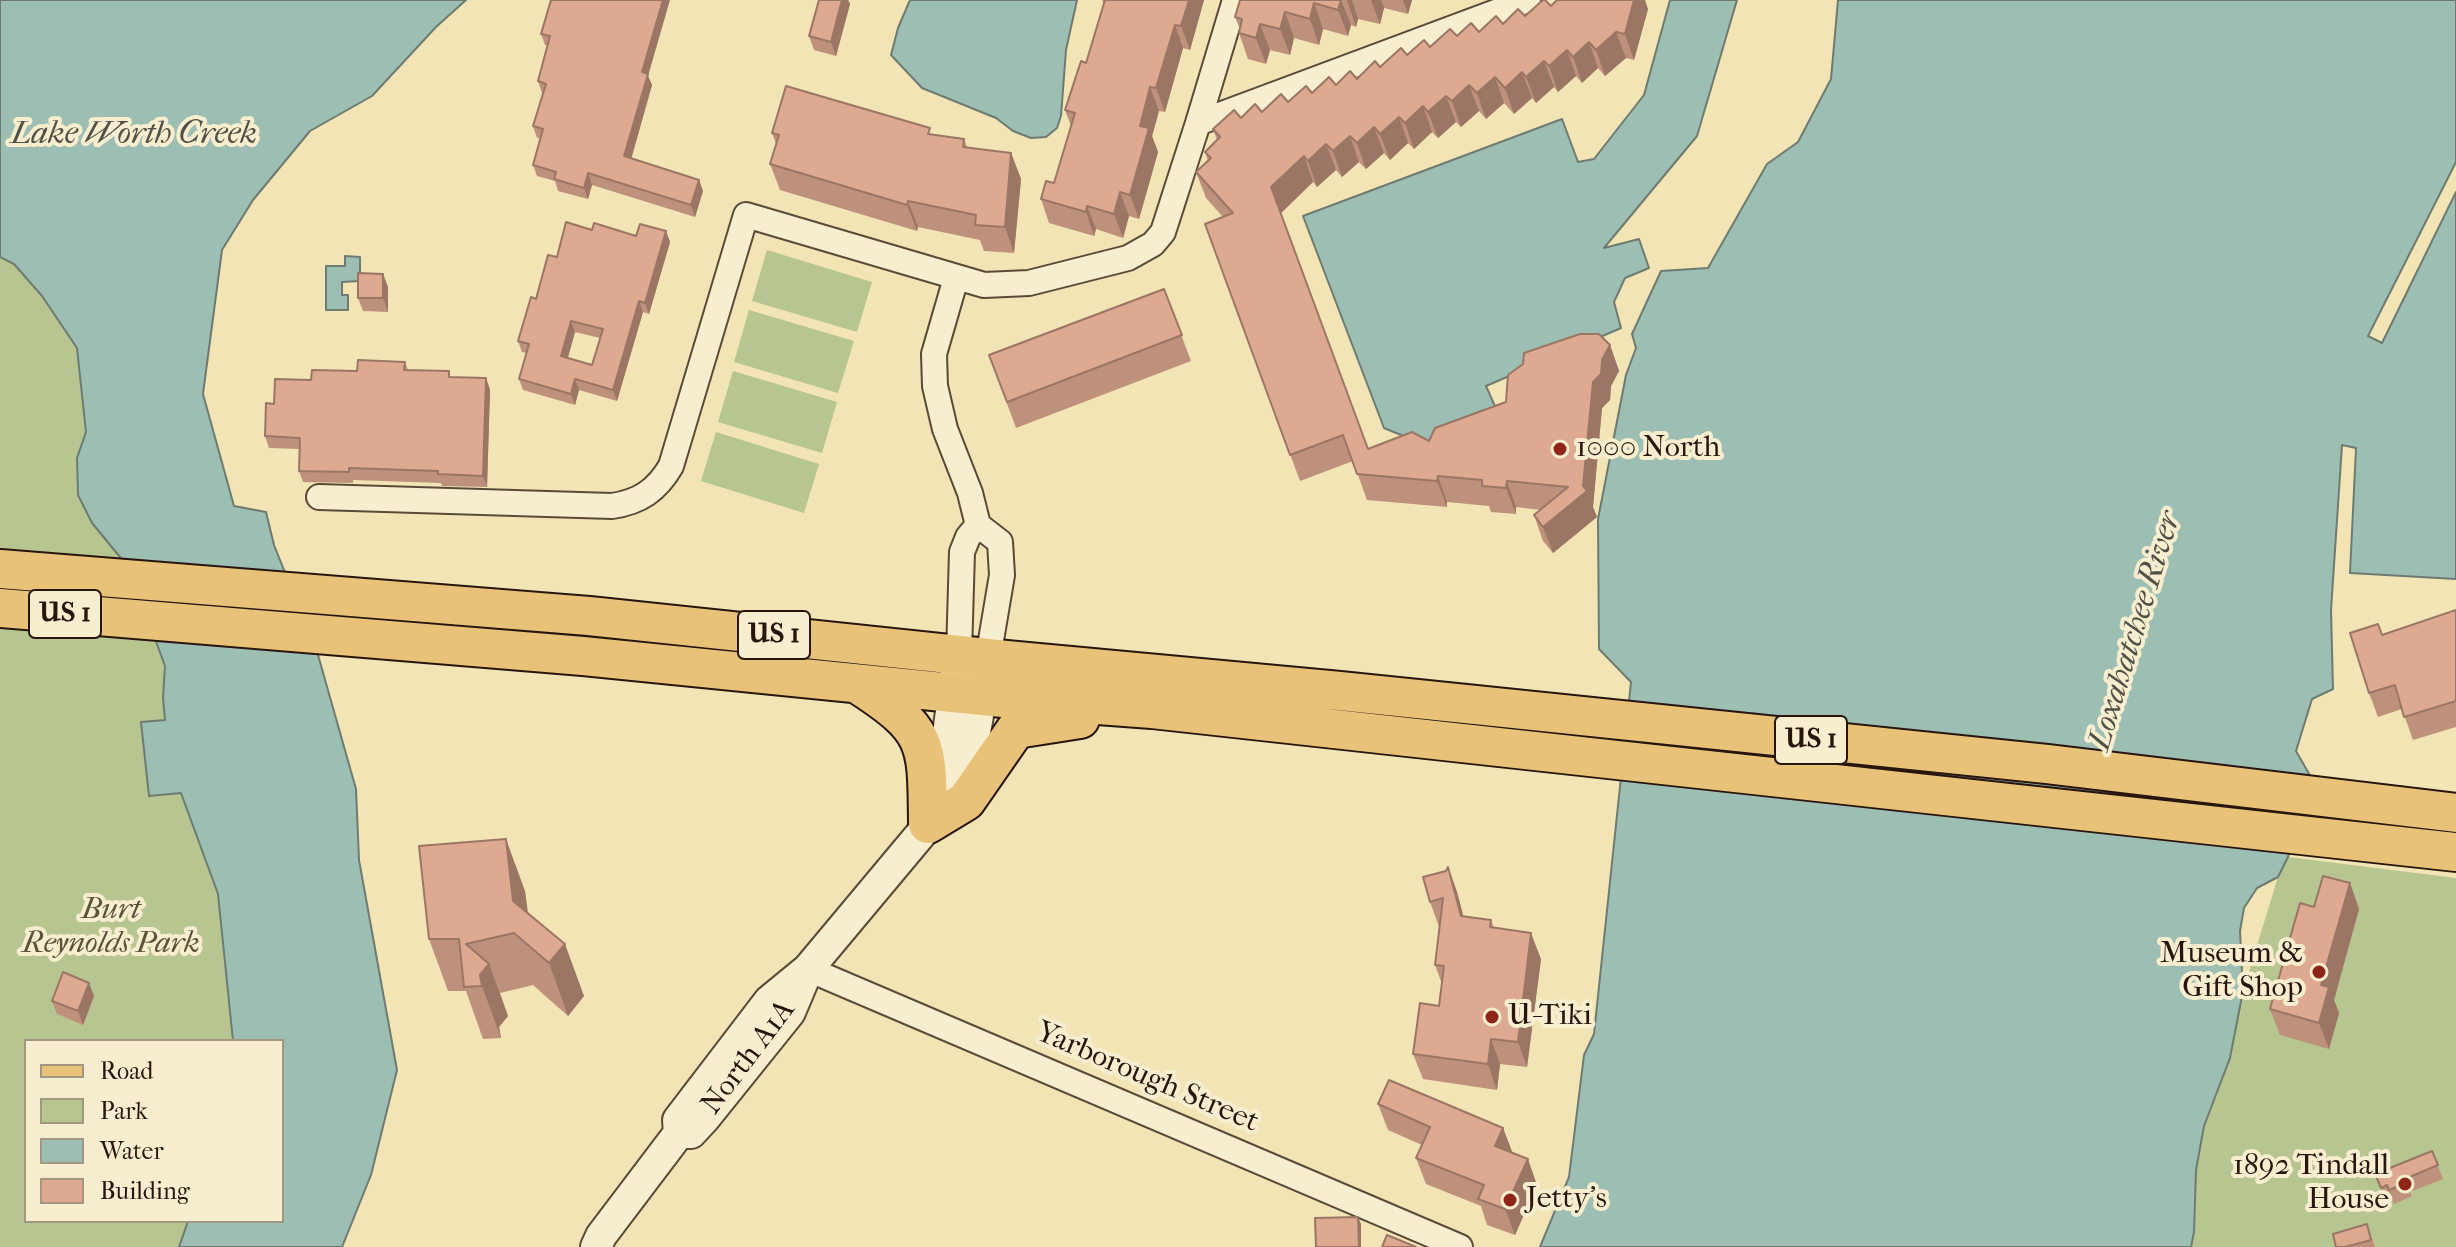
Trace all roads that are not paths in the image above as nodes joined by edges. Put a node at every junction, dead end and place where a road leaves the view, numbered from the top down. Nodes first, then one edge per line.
1 (1235, 0) edge
2 (1528, 0) edge
3 (1198, 123) junction
4 (956, 278) junction
5 (319, 497) dead end
6 (978, 525) junction
7 (0, 569) edge
8 (0, 608) edge
9 (973, 656) junction
10 (857, 683) junction
11 (967, 694) junction
12 (1152, 709) junction
13 (2456, 813) edge
14 (928, 824) junction
15 (2456, 852) edge
16 (808, 969) junction
17 (594, 1243) edge
18 (1460, 1247) edge

1 - 3 street
2 - 3 street
3 - 4 street
4 - 5 street
4 - 6 street
6 - 9 street
6 - 9 street
7 - 9 main road, US 1
8 - 10 main road, US 1
9 - 11 street, North A1A
9 - 13 main road, US 1
10 - 11 main road, US 1
10 - 14 main road
11 - 12 main road, US 1
11 - 14 street, North A1A
12 - 14 main road
12 - 15 main road, US 1
14 - 16 street, North A1A
16 - 17 street, North A1A
16 - 18 street, Yarborough Street

